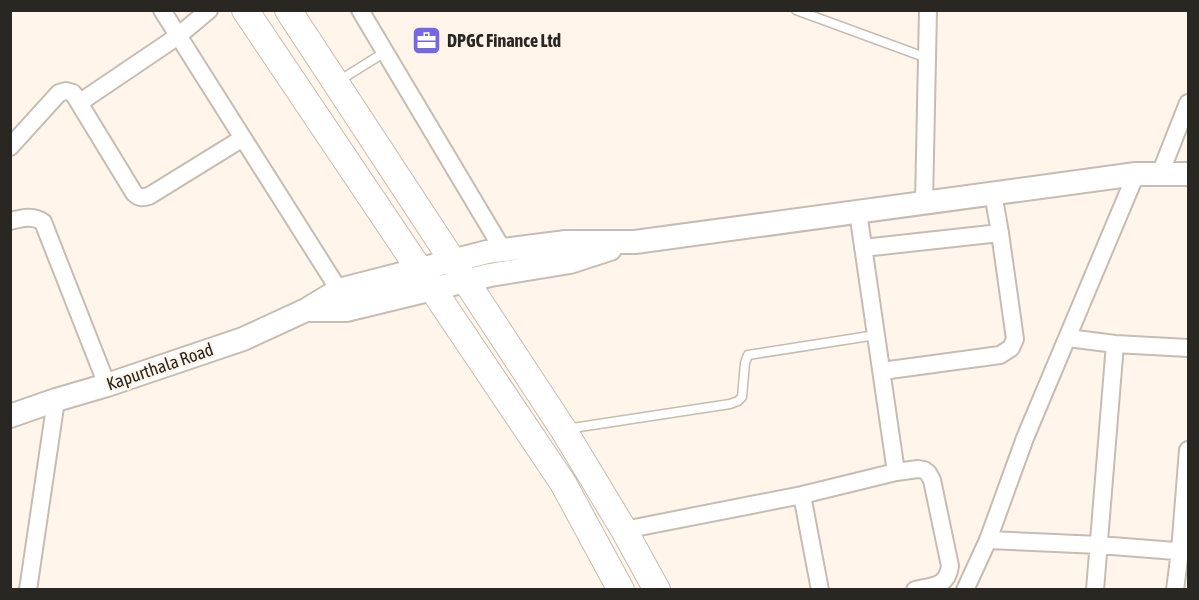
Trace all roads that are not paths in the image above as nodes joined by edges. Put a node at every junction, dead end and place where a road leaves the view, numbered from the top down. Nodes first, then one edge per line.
1 (162, 10) edge
2 (209, 10) edge
3 (245, 10) edge
4 (288, 10) edge
5 (360, 10) edge
6 (796, 10) edge
7 (928, 10) edge
8 (178, 36) junction
9 (385, 52) junction
10 (927, 58) junction
11 (336, 83) junction
12 (79, 103) junction
13 (1188, 103) edge
14 (243, 138) junction
15 (10, 147) edge
16 (1136, 174) junction
17 (1160, 174) junction
18 (1188, 174) edge
19 (993, 194) junction
20 (924, 203) junction
21 (858, 212) junction
22 (10, 221) edge
23 (1000, 233) junction
24 (635, 242) junction
25 (863, 248) junction
26 (503, 250) junction
27 (459, 271) junction
28 (427, 279) junction
29 (339, 290) junction
30 (306, 310) junction
31 (876, 335) junction
32 (1068, 338) junction
33 (1115, 344) junction
34 (1188, 348) edge
35 (882, 371) junction
36 (107, 385) junction
37 (56, 400) junction
38 (10, 416) edge
39 (563, 429) junction
40 (1188, 450) edge
41 (896, 472) junction
42 (802, 495) junction
43 (624, 530) junction
44 (988, 540) junction
45 (1099, 545) junction
46 (1184, 552) edge
47 (28, 590) edge
48 (621, 590) edge
49 (657, 590) edge
50 (820, 590) edge
51 (915, 590) edge
52 (965, 590) edge
53 (1095, 590) edge
54 (1174, 590) edge

1 - 8 street
2 - 8 street
3 - 28 main road
4 - 11 main road
5 - 9 street
6 - 10 lane
7 - 10 street
8 - 12 street
8 - 14 street
9 - 11 lane
9 - 26 street
10 - 20 street
11 - 27 main road
12 - 14 street
12 - 15 street
13 - 17 street
14 - 29 street
16 - 17 main road
16 - 19 main road
16 - 32 street
17 - 18 main road
19 - 20 main road
19 - 23 street
20 - 21 main road
21 - 24 main road
21 - 25 street
22 - 36 street
23 - 25 street
23 - 35 street
24 - 26 main road
24 - 27 main road
25 - 31 street
26 - 27 main road
27 - 28 main road
27 - 39 main road
28 - 29 main road, Kapurthala Road
28 - 30 main road
28 - 48 main road
29 - 30 main road, Kapurthala Road
30 - 36 main road, Kapurthala Road
31 - 35 street
31 - 39 lane
32 - 33 street
32 - 44 street
33 - 34 street
33 - 45 street
35 - 41 street
36 - 37 main road, Kapurthala Road
37 - 38 main road, Kapurthala Road
37 - 47 street
39 - 43 main road
40 - 46 street
41 - 42 street
41 - 51 street
42 - 43 street
42 - 50 street
43 - 49 main road
44 - 45 street
44 - 52 street
45 - 46 street
45 - 53 street
46 - 54 street

